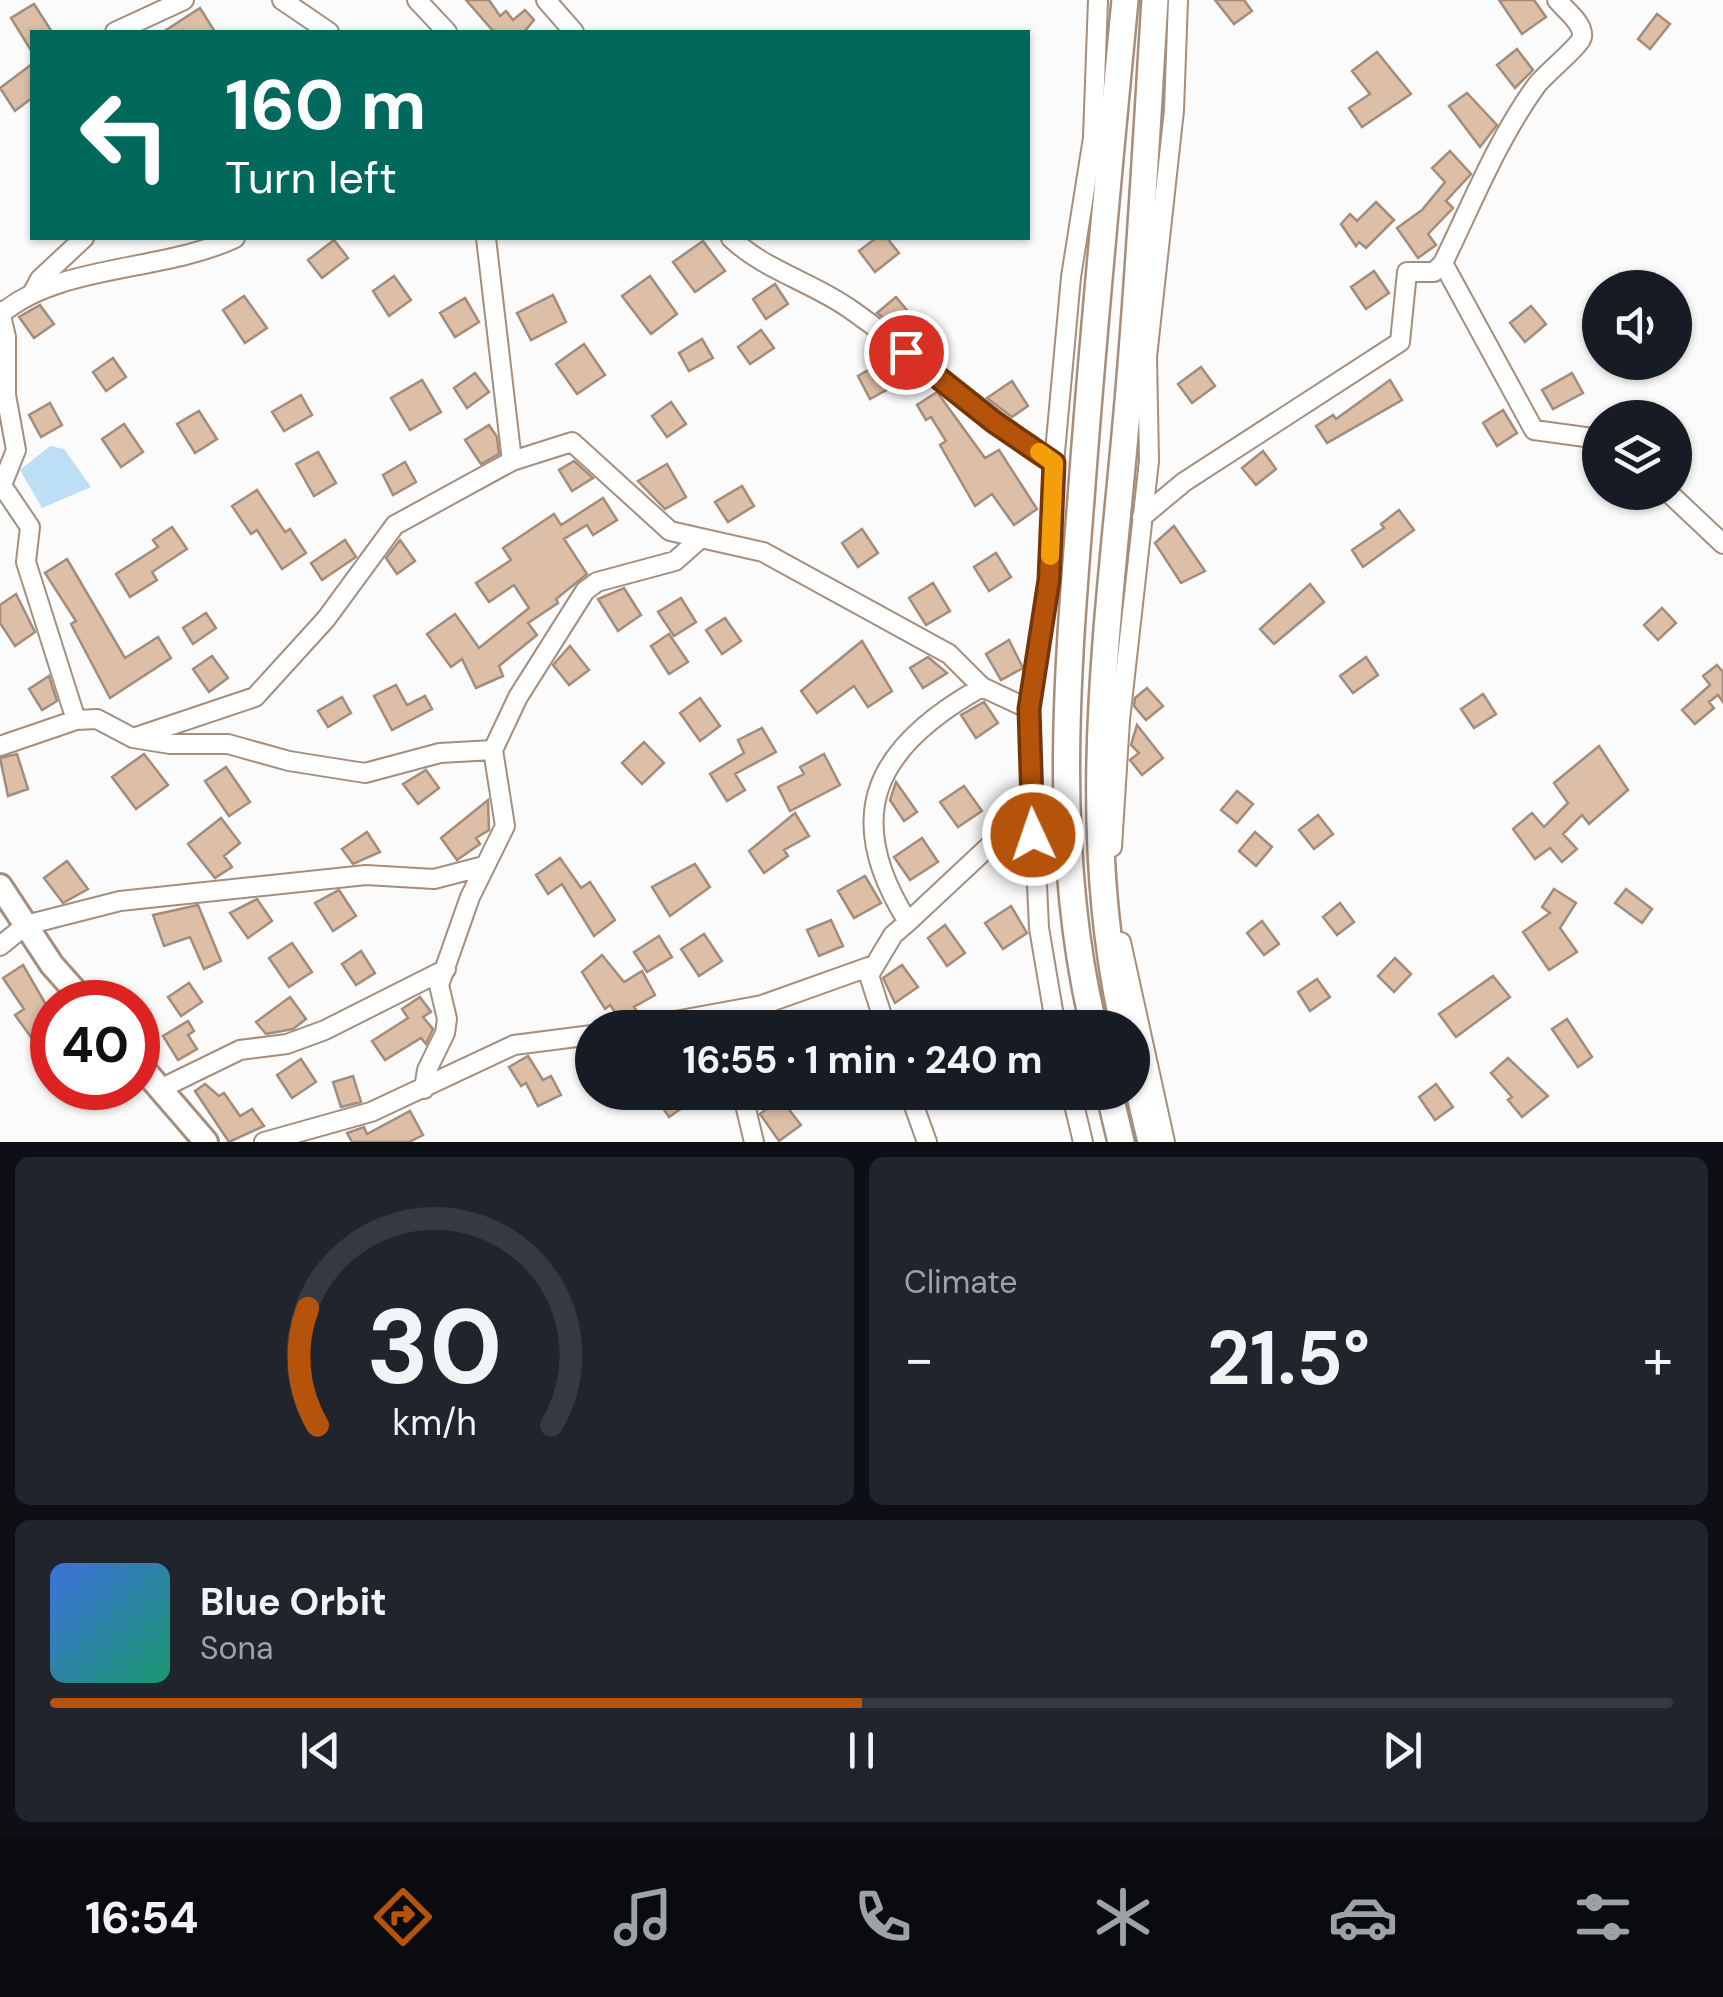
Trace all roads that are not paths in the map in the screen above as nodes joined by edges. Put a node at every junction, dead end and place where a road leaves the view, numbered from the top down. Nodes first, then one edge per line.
1 (184, 0) edge
2 (282, 0) edge
3 (416, 0) edge
4 (546, 0) edge
5 (1098, 0) edge
6 (1125, 0) edge
7 (1156, 0) edge
8 (1178, 0) edge
9 (1557, 0) edge
10 (119, 30) edge
11 (327, 30) edge
12 (445, 30) edge
13 (572, 30) edge
14 (82, 240) edge
15 (231, 240) edge
16 (486, 240) edge
17 (734, 240) edge
18 (1443, 263) junction
19 (33, 292) junction
20 (0, 313) edge
21 (1582, 437) edge
22 (512, 461) junction
23 (1054, 463) junction
24 (2, 489) edge
25 (1687, 510) edge
26 (1142, 517) junction
27 (702, 538) junction
28 (1723, 544) edge
29 (982, 688) junction
30 (1029, 709) junction
31 (76, 720) junction
32 (134, 738) junction
33 (0, 746) edge
34 (493, 750) junction
35 (1031, 807) junction
36 (484, 866) junction
37 (0, 886) edge
38 (908, 922) junction
39 (26, 925) junction
40 (0, 946) edge
41 (874, 964) junction
42 (446, 968) junction
43 (68, 980) edge
44 (759, 1010) edge
45 (880, 1010) edge
46 (1053, 1010) edge
47 (1091, 1010) edge
48 (1121, 1010) edge
49 (575, 1037) edge
50 (160, 1089) joint
51 (424, 1089) junction
52 (746, 1110) edge
53 (915, 1110) edge
54 (1076, 1110) edge
55 (1113, 1110) edge
56 (1143, 1110) edge
57 (206, 1142) edge
58 (264, 1142) edge
59 (754, 1142) edge
60 (926, 1142) edge
61 (1084, 1142) edge
62 (1121, 1142) edge
63 (1151, 1142) edge
64 (1165, 1142) edge

1 - 10 street
2 - 11 street
3 - 12 street
4 - 13 street
5 - 23 street
6 - 47 highway
7 - 48 highway
8 - 26 street
9 - 18 street
14 - 19 street
15 - 19 street
16 - 22 street
17 - 23 street
18 - 21 street
18 - 26 street
19 - 20 street
20 - 24 street
22 - 27 street
22 - 32 street
23 - 30 street
24 - 31 street
25 - 28 street
26 - 64 street
27 - 29 street
27 - 34 street
29 - 30 street
29 - 38 street
30 - 35 street
31 - 32 street
31 - 33 street
32 - 34 street
34 - 36 street
35 - 38 street
35 - 46 street
36 - 39 street
36 - 42 street
37 - 39 main road
38 - 41 street
39 - 40 street
39 - 43 main road
41 - 44 street
41 - 45 street
42 - 50 street
42 - 51 street
49 - 51 street
50 - 57 main road
51 - 58 street
52 - 59 street
53 - 60 street
54 - 61 street
55 - 62 highway
56 - 63 highway

